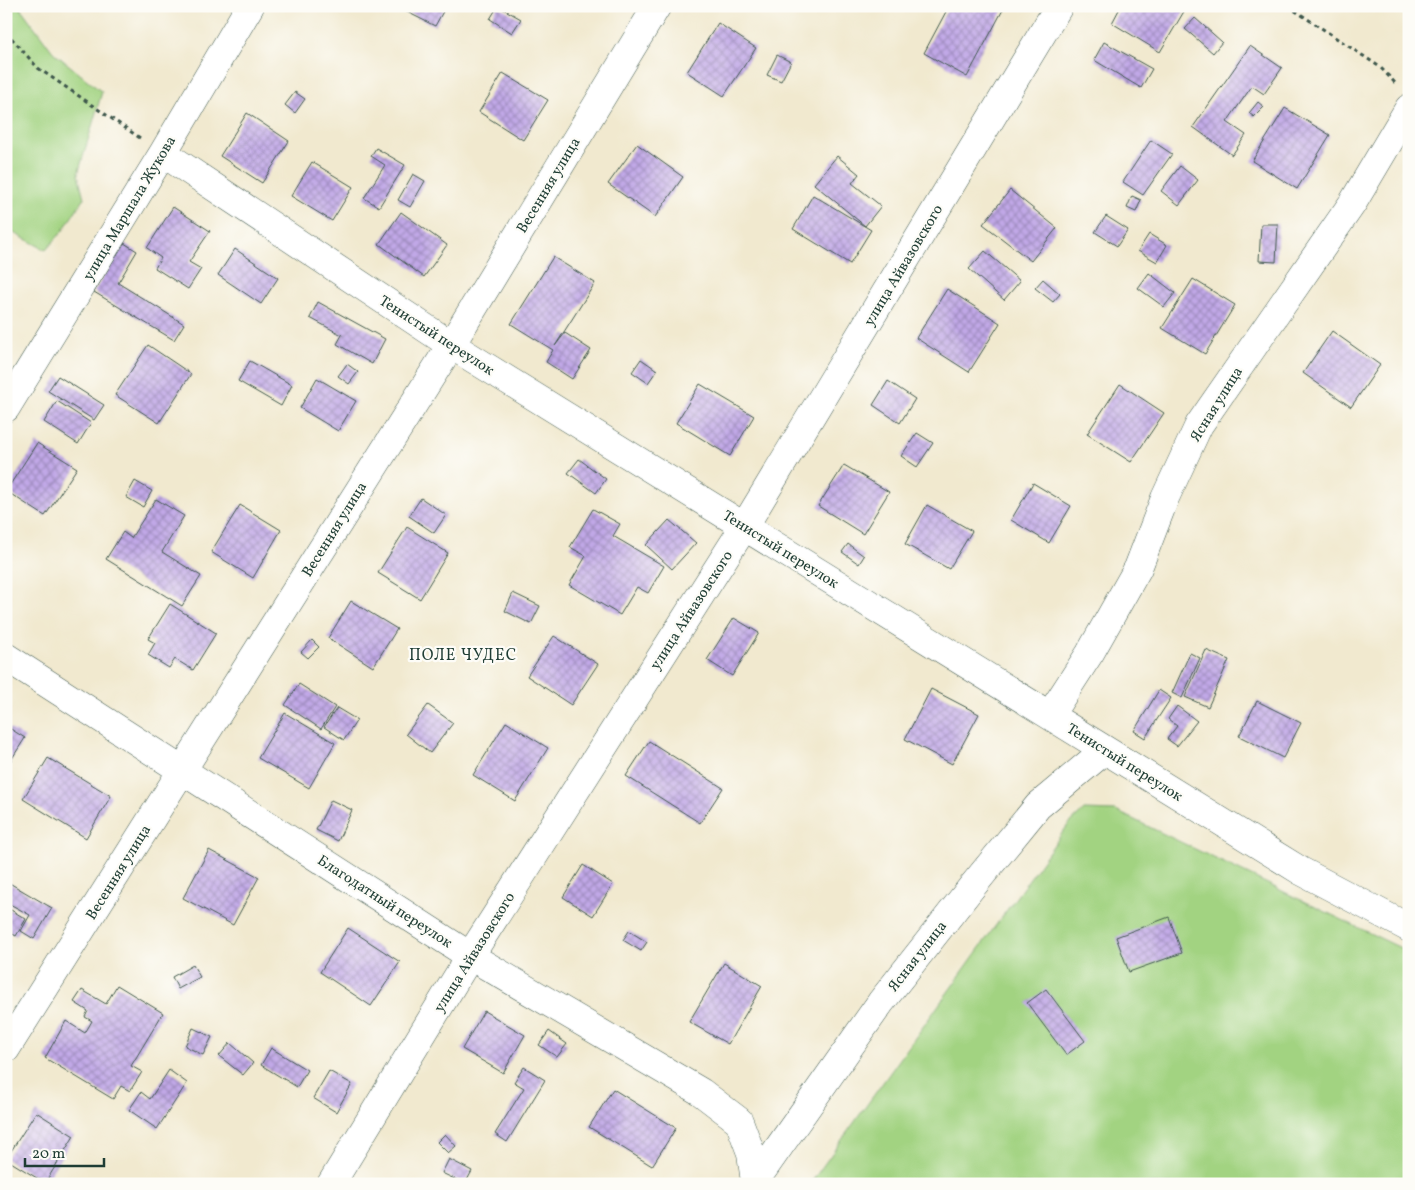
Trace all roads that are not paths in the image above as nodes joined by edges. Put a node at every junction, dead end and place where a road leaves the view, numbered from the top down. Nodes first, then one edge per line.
1 (250, 6) edge
2 (658, 6) edge
3 (1059, 6) edge
4 (1406, 100) edge
5 (163, 154) junction
6 (450, 345) junction
7 (6, 408) edge
8 (744, 527) junction
9 (6, 658) edge
10 (1050, 715) junction
11 (1105, 750) junction
12 (182, 770) junction
13 (1409, 928) edge
14 (470, 956) junction
15 (6, 1049) edge
16 (754, 1183) edge
17 (331, 1184) edge

1 - 5 street, улица Маршала Жукова
2 - 6 street, Весенняя улица
3 - 8 street, улица Айвазовского
4 - 10 street, Ясная улица
5 - 6 street, Тенистый переулок
5 - 7 street, улица Маршала Жукова
6 - 8 street, Тенистый переулок
6 - 12 street, Весенняя улица
8 - 10 street, Тенистый переулок
8 - 14 street, улица Айвазовского
9 - 12 street, Благодатный переулок
10 - 11 street, Тенистый переулок
11 - 13 street, Тенистый переулок
11 - 16 street, Ясная улица
12 - 14 street, Благодатный переулок
12 - 15 street, Весенняя улица
14 - 16 street, Благодатный переулок
14 - 17 street, улица Айвазовского

